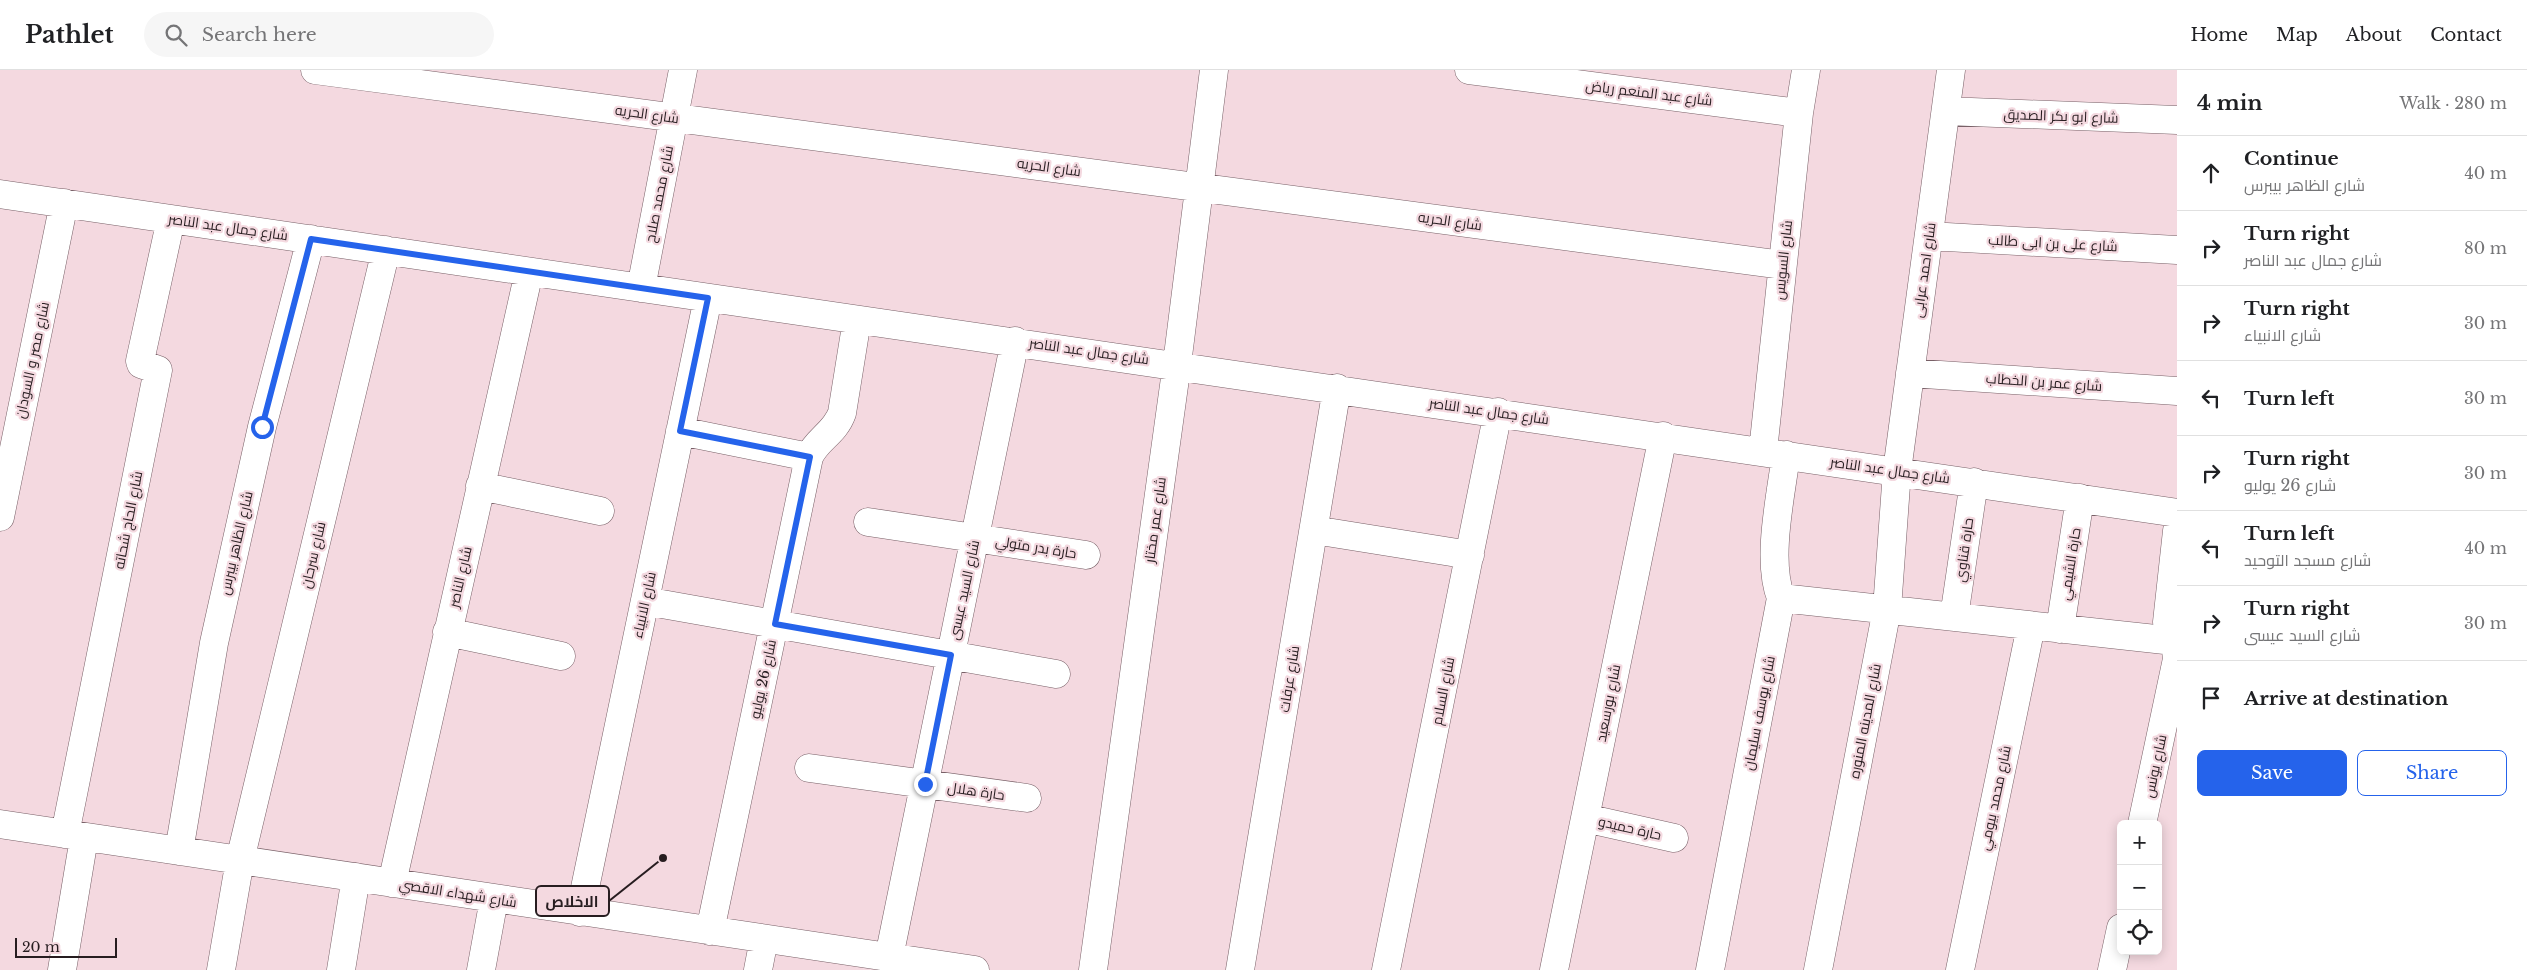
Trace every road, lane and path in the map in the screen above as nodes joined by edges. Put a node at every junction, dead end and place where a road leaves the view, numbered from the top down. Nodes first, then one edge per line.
1 (315, 70) edge
2 (683, 70) edge
3 (1214, 70) edge
4 (1469, 70) edge
5 (1806, 70) edge
6 (1951, 70) edge
7 (1946, 111) junction
8 (1799, 113) junction
9 (674, 118) junction
10 (2177, 120) edge
11 (1199, 188) junction
12 (0, 194) edge
13 (64, 203) junction
14 (171, 219) junction
15 (1929, 236) junction
16 (311, 239) junction
17 (386, 250) junction
18 (2177, 250) edge
19 (1782, 265) junction
20 (529, 272) junction
21 (641, 288) junction
22 (708, 298) junction
23 (857, 320) junction
24 (1014, 341) junction
25 (1177, 364) junction
26 (1910, 372) junction
27 (1337, 388) junction
28 (2177, 391) edge
29 (1498, 412) junction
30 (680, 431) junction
31 (1662, 436) junction
32 (1774, 453) junction
33 (810, 457) junction
34 (1897, 471) junction
35 (1974, 482) junction
36 (480, 486) junction
37 (2080, 498) junction
38 (600, 511) dead end
39 (2177, 512) edge
40 (0, 517) edge
41 (868, 522) dead end
42 (1314, 530) junction
43 (2177, 531) edge
44 (975, 538) junction
45 (1086, 555) dead end
46 (1470, 555) junction
47 (1781, 598) junction
48 (645, 601) junction
49 (1886, 609) junction
50 (1954, 617) junction
51 (775, 624) junction
52 (2031, 626) junction
53 (2060, 629) junction
54 (447, 632) junction
55 (2174, 641) junction
56 (951, 655) junction
57 (561, 656) dead end
58 (1056, 674) dead end
59 (809, 768) dead end
60 (925, 784) junction
61 (1026, 798) dead end
62 (1585, 818) junction
63 (2143, 820) edge
64 (0, 824) edge
65 (74, 836) junction
66 (1674, 838) dead end
67 (179, 851) junction
68 (240, 860) junction
69 (356, 877) junction
70 (392, 883) junction
71 (494, 899) junction
72 (580, 912) junction
73 (710, 931) junction
74 (764, 938) junction
75 (2117, 947) edge
76 (889, 957) junction
77 (958, 969) edge
78 (1963, 969) edge
79 (62, 970) edge
80 (221, 970) edge
81 (341, 970) edge
82 (481, 970) edge
83 (758, 970) edge
84 (1093, 970) edge
85 (1240, 970) edge
86 (1386, 970) edge
87 (1554, 970) edge
88 (1710, 970) edge
89 (1818, 970) edge
90 (2112, 970) edge

1 - 9 street, شارع الحريه
2 - 9 street, شارع محمد صلاح
3 - 11 street, شارع عمر مختار
4 - 8 street, شارع عبد المنعم رياض
5 - 8 street, شارع السويس
6 - 7 street, شارع احمد عرابى
7 - 10 street, شارع ابو بكر الصديق
7 - 15 street, شارع احمد عرابى
8 - 19 street, شارع السويس
9 - 11 street, شارع الحريه
9 - 21 street, شارع محمد صلاح
11 - 19 street, شارع الحريه
11 - 25 street, شارع عمر مختار
12 - 13 street, شارع جمال عبد الناصر
13 - 14 street, شارع جمال عبد الناصر
13 - 40 street, شارع مصر و السودان
14 - 16 street, شارع جمال عبد الناصر
14 - 65 street, شارع الحاج شحاته
15 - 18 street, شارع على بن ابى طالب
15 - 26 street, شارع احمد عرابى
16 - 17 street, شارع جمال عبد الناصر
16 - 67 street, شارع الظاهر بيبرس
17 - 20 street, شارع جمال عبد الناصر
17 - 68 street, شارع سرحان
19 - 32 street, شارع السويس
20 - 21 street, شارع جمال عبد الناصر
20 - 36 street, شارع الناصر
21 - 22 street, شارع جمال عبد الناصر
22 - 23 street, شارع جمال عبد الناصر
22 - 30 street, شارع الانبياء
23 - 24 street, شارع جمال عبد الناصر
23 - 33 street, شارع 26 يوليو
24 - 25 street, شارع جمال عبد الناصر
24 - 44 street, شارع السيد عيسى
25 - 27 street, شارع جمال عبد الناصر
25 - 84 street, شارع عمر مختار
26 - 28 street, شارع عمر بن الخطاب
26 - 34 street, شارع احمد عرابى
27 - 29 street, شارع جمال عبد الناصر
27 - 42 street, شارع عرفات
29 - 31 street, شارع جمال عبد الناصر
29 - 46 street, شارع السلام
30 - 33 street
30 - 48 street, شارع الانبياء
31 - 32 street, شارع جمال عبد الناصر
31 - 62 street, شارع بورسعيد
32 - 34 street, شارع جمال عبد الناصر
32 - 47 street, شارع يوسف سليمان
33 - 51 street, شارع 26 يوليو
34 - 35 street, شارع جمال عبد الناصر
34 - 49 street, شارع المدينه المنوره
35 - 37 street, شارع جمال عبد الناصر
35 - 50 street, حارة قناوي
36 - 38 street
36 - 54 street, شارع الناصر
37 - 39 street, شارع جمال عبد الناصر
37 - 53 street, حارة الشيمي
41 - 44 street, حارة بدر متولي
42 - 46 street
42 - 85 street, شارع عرفات
43 - 55 street, شارع يونس
44 - 45 street, حارة بدر متولي
44 - 56 street, شارع السيد عيسى
46 - 86 street, شارع السلام
47 - 49 street
47 - 88 street, شارع يوسف سليمان
48 - 51 street
48 - 72 street, شارع الانبياء
49 - 50 street
49 - 89 street, شارع المدينه المنوره
50 - 52 street
51 - 56 street
51 - 73 street, شارع 26 يوليو
52 - 53 street
52 - 78 street, شارع محمد بيومي
53 - 55 street
54 - 57 street
54 - 70 street, شارع الناصر
55 - 63 street, شارع يونس
56 - 58 street
56 - 60 street, شارع السيد عيسى
59 - 60 street, حارة هلال
60 - 61 street, حارة هلال
60 - 76 street, شارع السيد عيسى
62 - 66 street, حارة حميدو
62 - 87 street, شارع بورسعيد
64 - 65 street, شارع شهداء الاقصي
65 - 67 street, شارع شهداء الاقصي
65 - 79 street
67 - 68 street, شارع شهداء الاقصي
68 - 69 street, شارع شهداء الاقصي
68 - 80 street, شارع سرحان
69 - 70 street, شارع شهداء الاقصي
69 - 81 street
70 - 71 street, شارع شهداء الاقصي
71 - 72 street, شارع شهداء الاقصي
71 - 82 street
72 - 73 street, شارع شهداء الاقصي
73 - 74 street, شارع شهداء الاقصي
74 - 76 street, شارع شهداء الاقصي
74 - 83 street
75 - 90 street
76 - 77 street, شارع شهداء الاقصي

